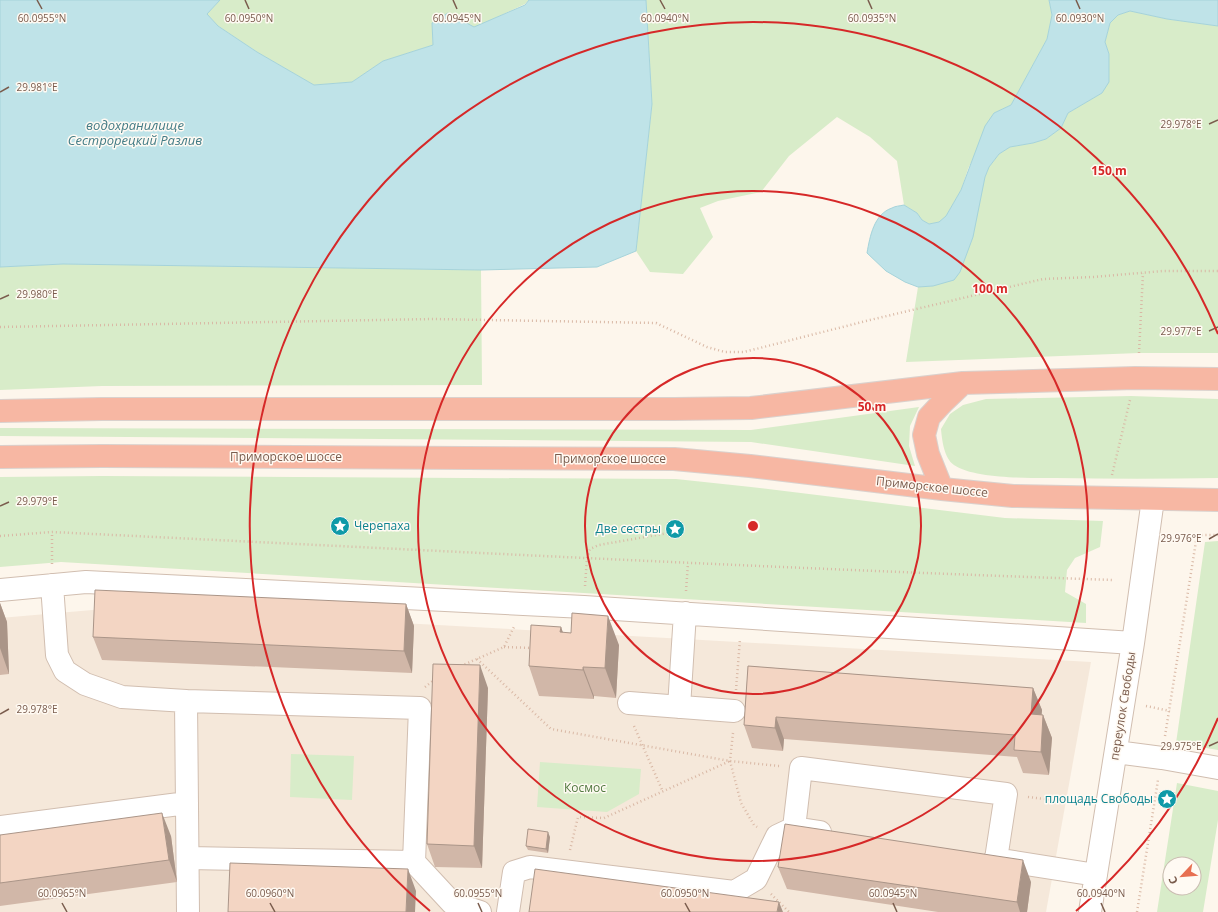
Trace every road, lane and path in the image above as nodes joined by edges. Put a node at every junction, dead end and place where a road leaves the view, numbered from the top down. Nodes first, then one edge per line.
1 (1218, 271) edge
2 (1143, 273) junction
3 (0, 327) edge
4 (1139, 353) dead end
5 (1218, 379) edge
6 (963, 383) junction
7 (1131, 396) dead end
8 (0, 411) edge
9 (0, 457) edge
10 (1111, 479) dead end
11 (942, 489) junction
12 (1153, 499) junction
13 (1218, 500) edge
14 (52, 532) junction
15 (668, 533) dead end
16 (1218, 535) edge
17 (0, 536) edge
18 (587, 558) junction
19 (688, 563) junction
20 (1114, 580) dead end
21 (52, 585) junction
22 (0, 590) edge
23 (584, 607) junction
24 (685, 613) junction
25 (516, 622) dead end
26 (740, 633) dead end
27 (1133, 643) junction
28 (504, 647) junction
29 (533, 648) edge
30 (477, 659) junction
31 (458, 667) edge
32 (435, 680) edge
33 (186, 701) junction
34 (630, 703) joint
35 (679, 706) junction
36 (1144, 706) dead end
37 (420, 708) junction
38 (734, 710) junction
39 (1170, 711) junction
40 (643, 745) junction
41 (1116, 752) junction
42 (1162, 758) junction
43 (730, 761) junction
44 (801, 768) junction
45 (1218, 768) edge
46 (663, 792) junction
47 (1006, 794) junction
48 (1079, 803) dead end
49 (187, 804) junction
50 (0, 827) edge
51 (786, 832) junction
52 (840, 836) edge
53 (973, 856) edge
54 (188, 858) junction
55 (996, 859) junction
56 (414, 862) junction
57 (554, 870) junction
58 (1096, 875) junction
59 (188, 912) edge
60 (480, 912) edge
61 (508, 912) edge
62 (1090, 912) edge
63 (1137, 912) edge

1 - 2 path
2 - 3 path
2 - 4 path
5 - 6 highway
6 - 8 highway
6 - 11 highway
7 - 10 path
9 - 11 highway, Приморское шоссе
11 - 12 highway, Приморское шоссе
12 - 13 highway, Приморское шоссе
12 - 27 street, переулок Свободы
14 - 17 path
14 - 18 path
14 - 21 path
15 - 18 path
16 - 39 path
18 - 19 path
18 - 23 path
19 - 20 path
19 - 24 path
21 - 22 street
21 - 23 street
21 - 33 street
23 - 24 street
24 - 27 street
24 - 35 street
25 - 28 path
26 - 38 path
27 - 41 street, переулок Свободы
28 - 29 path
28 - 30 path
30 - 31 path
30 - 40 path
32 - 37 path
33 - 37 street
33 - 49 street
34 - 35 street
34 - 40 path
35 - 38 street
36 - 39 path
37 - 56 street
38 - 43 path
39 - 42 path
40 - 43 path
40 - 46 path
41 - 42 street
41 - 58 street, переулок Свободы
42 - 45 street
42 - 63 path
43 - 44 path
43 - 46 path
43 - 51 path
44 - 47 street
44 - 51 street
46 - 57 path
47 - 48 path
47 - 55 street
49 - 50 street
49 - 54 street
51 - 52 street
51 - 57 street
53 - 55 street
54 - 56 street
54 - 59 street
55 - 58 street
56 - 60 street
57 - 61 street
58 - 62 street, переулок Свободы

